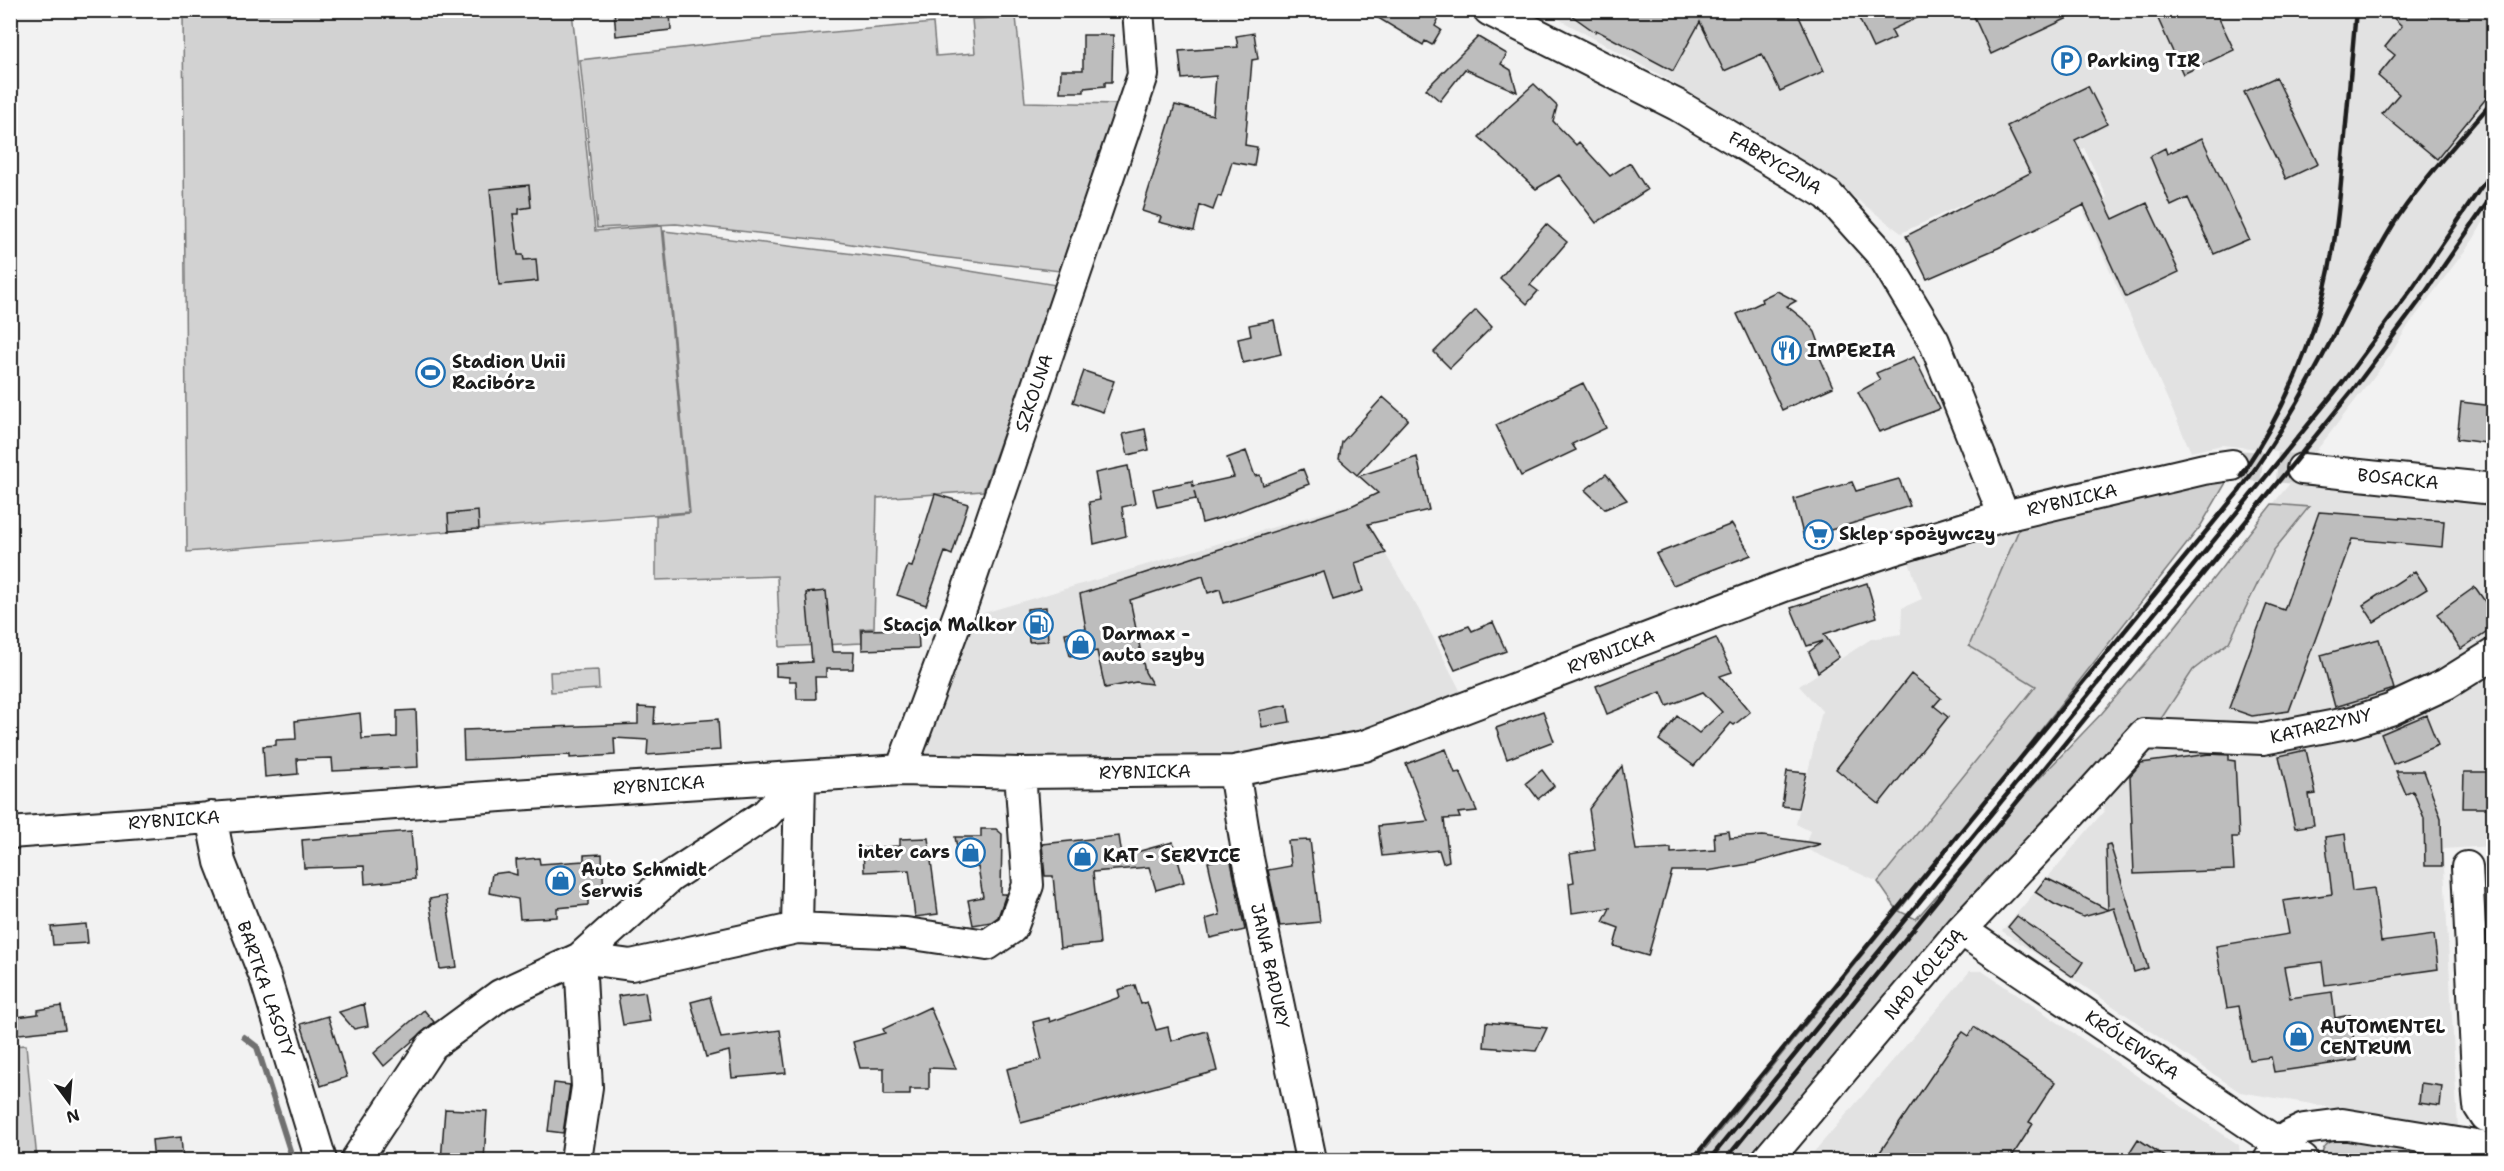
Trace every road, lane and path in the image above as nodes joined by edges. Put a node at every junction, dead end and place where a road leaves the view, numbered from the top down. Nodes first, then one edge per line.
1 (1138, 10) edge
2 (1490, 10) edge
3 (2232, 465) tunnel mouth
4 (2302, 469) tunnel mouth
5 (2493, 489) edge
6 (2004, 516) junction
7 (2493, 654) edge
8 (901, 770) junction
9 (1234, 771) junction
10 (1020, 773) junction
11 (800, 777) junction
12 (2089, 795) joint
13 (211, 817) junction
14 (10, 833) edge
15 (2467, 867) dead end
16 (797, 928) junction
17 (1961, 930) junction
18 (580, 958) junction
19 (2490, 1117) edge
20 (2486, 1148) edge
21 (2284, 1155) edge
22 (321, 1161) edge
23 (356, 1161) edge
24 (576, 1161) edge
25 (1311, 1161) edge
26 (1767, 1161) edge

1 - 8 street, SZKOLNA
2 - 6 street, FABRYCZNA
3 - 6 street, RYBNICKA
4 - 5 street, BOSACKA
6 - 9 street, RYBNICKA
7 - 12 street, KATARZYNY
8 - 10 street, RYBNICKA
8 - 11 street, RYBNICKA
9 - 10 street, RYBNICKA
9 - 25 street, JANA BADURY
10 - 16 street
11 - 13 street, RYBNICKA
11 - 16 street
11 - 18 street
12 - 17 street, NAD KOLEJĄ
13 - 14 street, RYBNICKA
13 - 22 street, BARTKA LASOTY
15 - 19 street
16 - 18 street
17 - 21 street, KRÓLEWSKA
17 - 26 street, NAD KOLEJĄ
18 - 23 street
18 - 24 street
19 - 20 street
20 - 21 street

